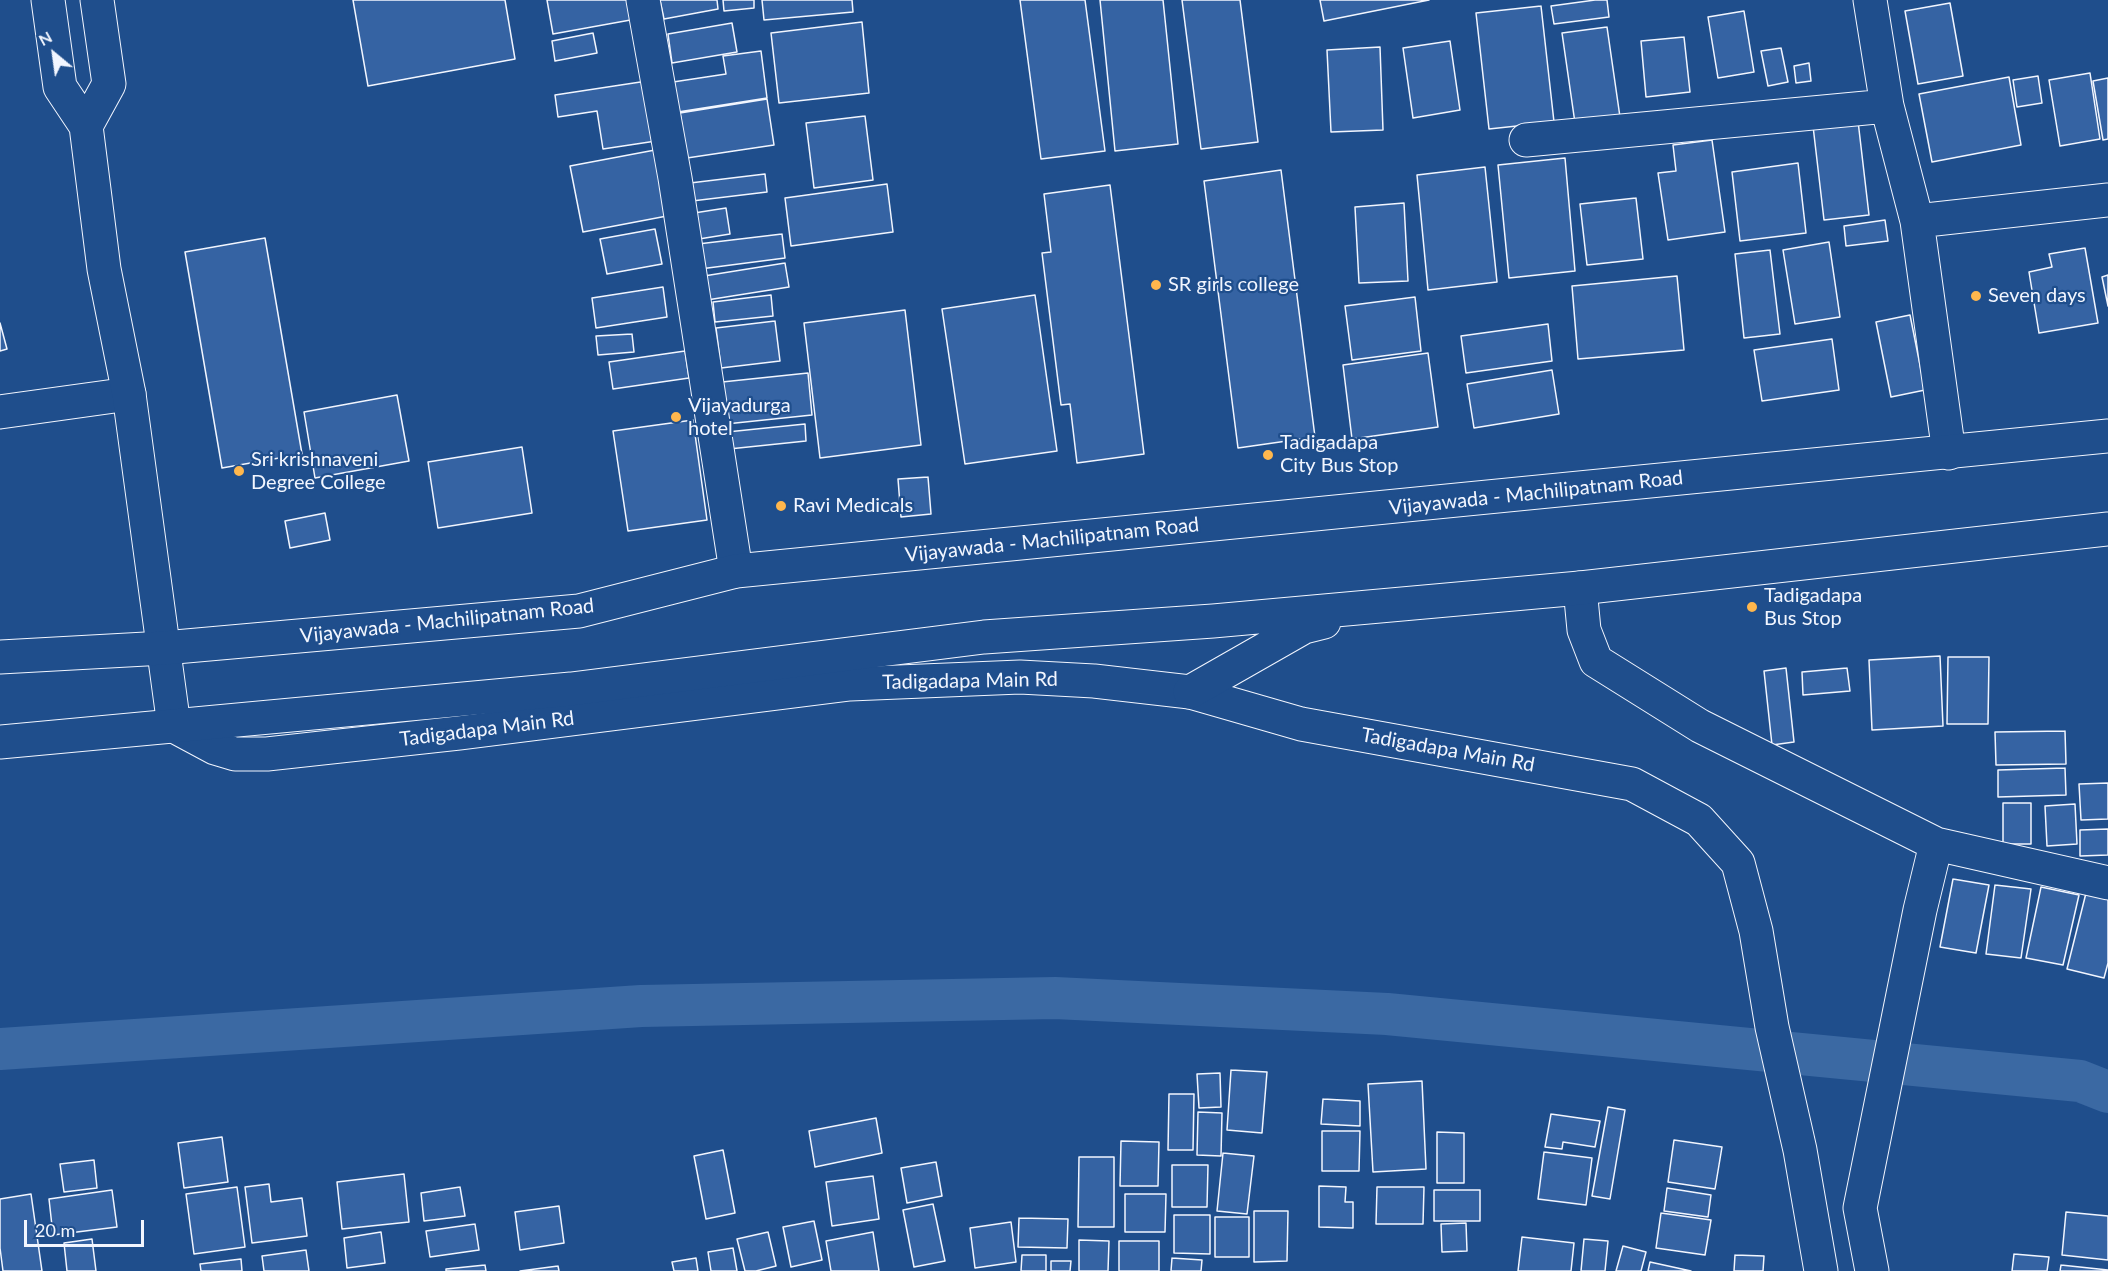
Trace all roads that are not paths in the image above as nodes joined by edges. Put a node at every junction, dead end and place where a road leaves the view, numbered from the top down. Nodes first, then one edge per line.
1 (48, 0) edge
2 (97, 0) edge
3 (643, 0) edge
4 (1870, 0) edge
5 (1887, 106) junction
6 (86, 126) junction
7 (1526, 140) dead end
8 (2108, 200) edge
9 (1917, 221) junction
10 (129, 394) junction
11 (0, 412) edge
12 (2108, 436) edge
13 (1949, 453) junction
14 (2108, 529) edge
15 (736, 571) junction
16 (1580, 588) junction
17 (1388, 607) junction
18 (164, 648) junction
19 (0, 657) edge
20 (1190, 692) junction
21 (174, 726) junction
22 (0, 742) edge
23 (1936, 844) junction
24 (2108, 883) edge
25 (1821, 1271) edge
26 (1872, 1271) edge

1 - 6 main road
2 - 6 main road
3 - 15 main road
4 - 5 main road
5 - 7 main road
5 - 9 main road
6 - 10 main road
8 - 9 main road
9 - 13 main road
10 - 11 main road
10 - 18 main road
12 - 13 main road, Vijayawada - Machilipatnam Road
13 - 15 main road, Vijayawada - Machilipatnam Road
14 - 16 main road
15 - 18 main road, Vijayawada - Machilipatnam Road
16 - 17 main road
16 - 23 main road
17 - 20 main road
17 - 21 main road
18 - 19 main road, Vijayawada - Machilipatnam Road
18 - 21 main road
20 - 21 main road, Tadigadapa Main Rd
20 - 25 main road, Tadigadapa Main Rd
21 - 22 main road
23 - 24 main road
23 - 26 main road

